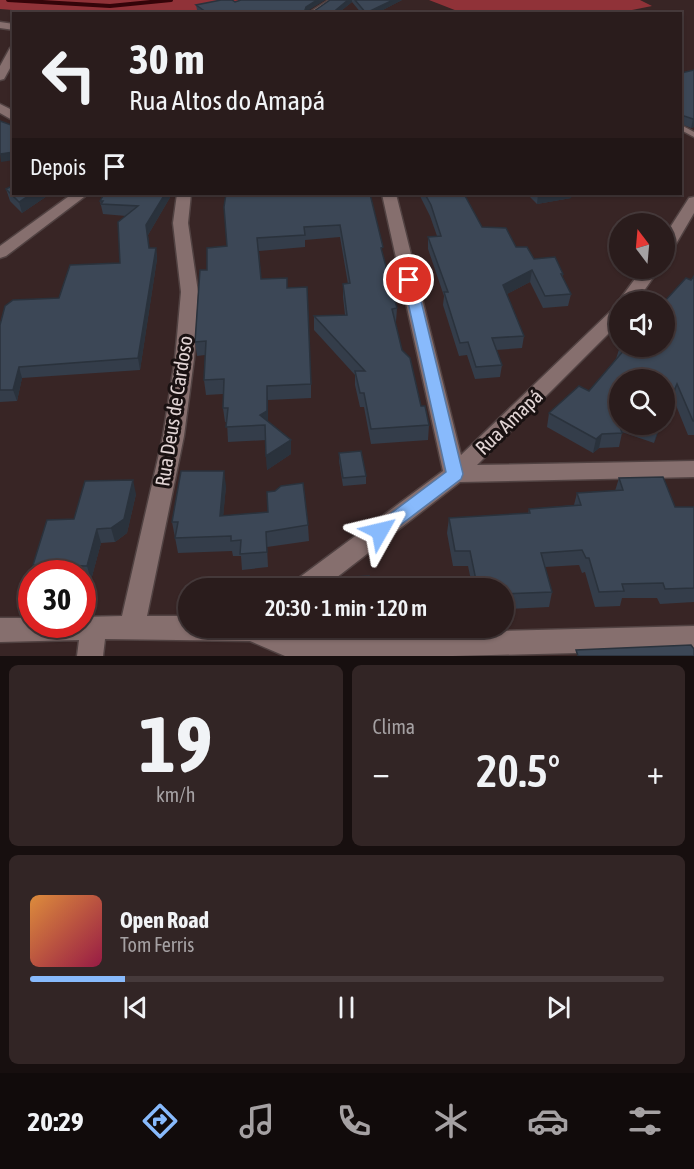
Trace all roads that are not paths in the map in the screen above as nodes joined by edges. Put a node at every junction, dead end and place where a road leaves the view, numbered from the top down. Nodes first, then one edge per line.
1 (332, 0) edge
2 (312, 12) edge
3 (12, 54) edge
4 (0, 77) edge
5 (80, 195) edge
6 (184, 195) edge
7 (389, 195) edge
8 (694, 201) edge
9 (675, 233) edge
10 (0, 253) edge
11 (609, 323) edge
12 (694, 468) edge
13 (455, 474) junction
14 (318, 578) edge
15 (132, 627) junction
16 (178, 627) edge
17 (96, 628) edge
18 (0, 630) edge
19 (18, 630) edge
20 (92, 638) edge
21 (274, 638) edge
22 (694, 638) edge
23 (436, 650) edge
24 (90, 656) edge

1 - 2 lane
3 - 4 street
5 - 10 street
6 - 15 street, Rua Deus de Cardoso
7 - 13 street
8 - 9 street
11 - 13 street, Rua Amapá
12 - 13 street
13 - 14 street, Rua Amapá
15 - 16 street
15 - 17 street
18 - 19 street
20 - 24 street
21 - 23 street
22 - 23 street

